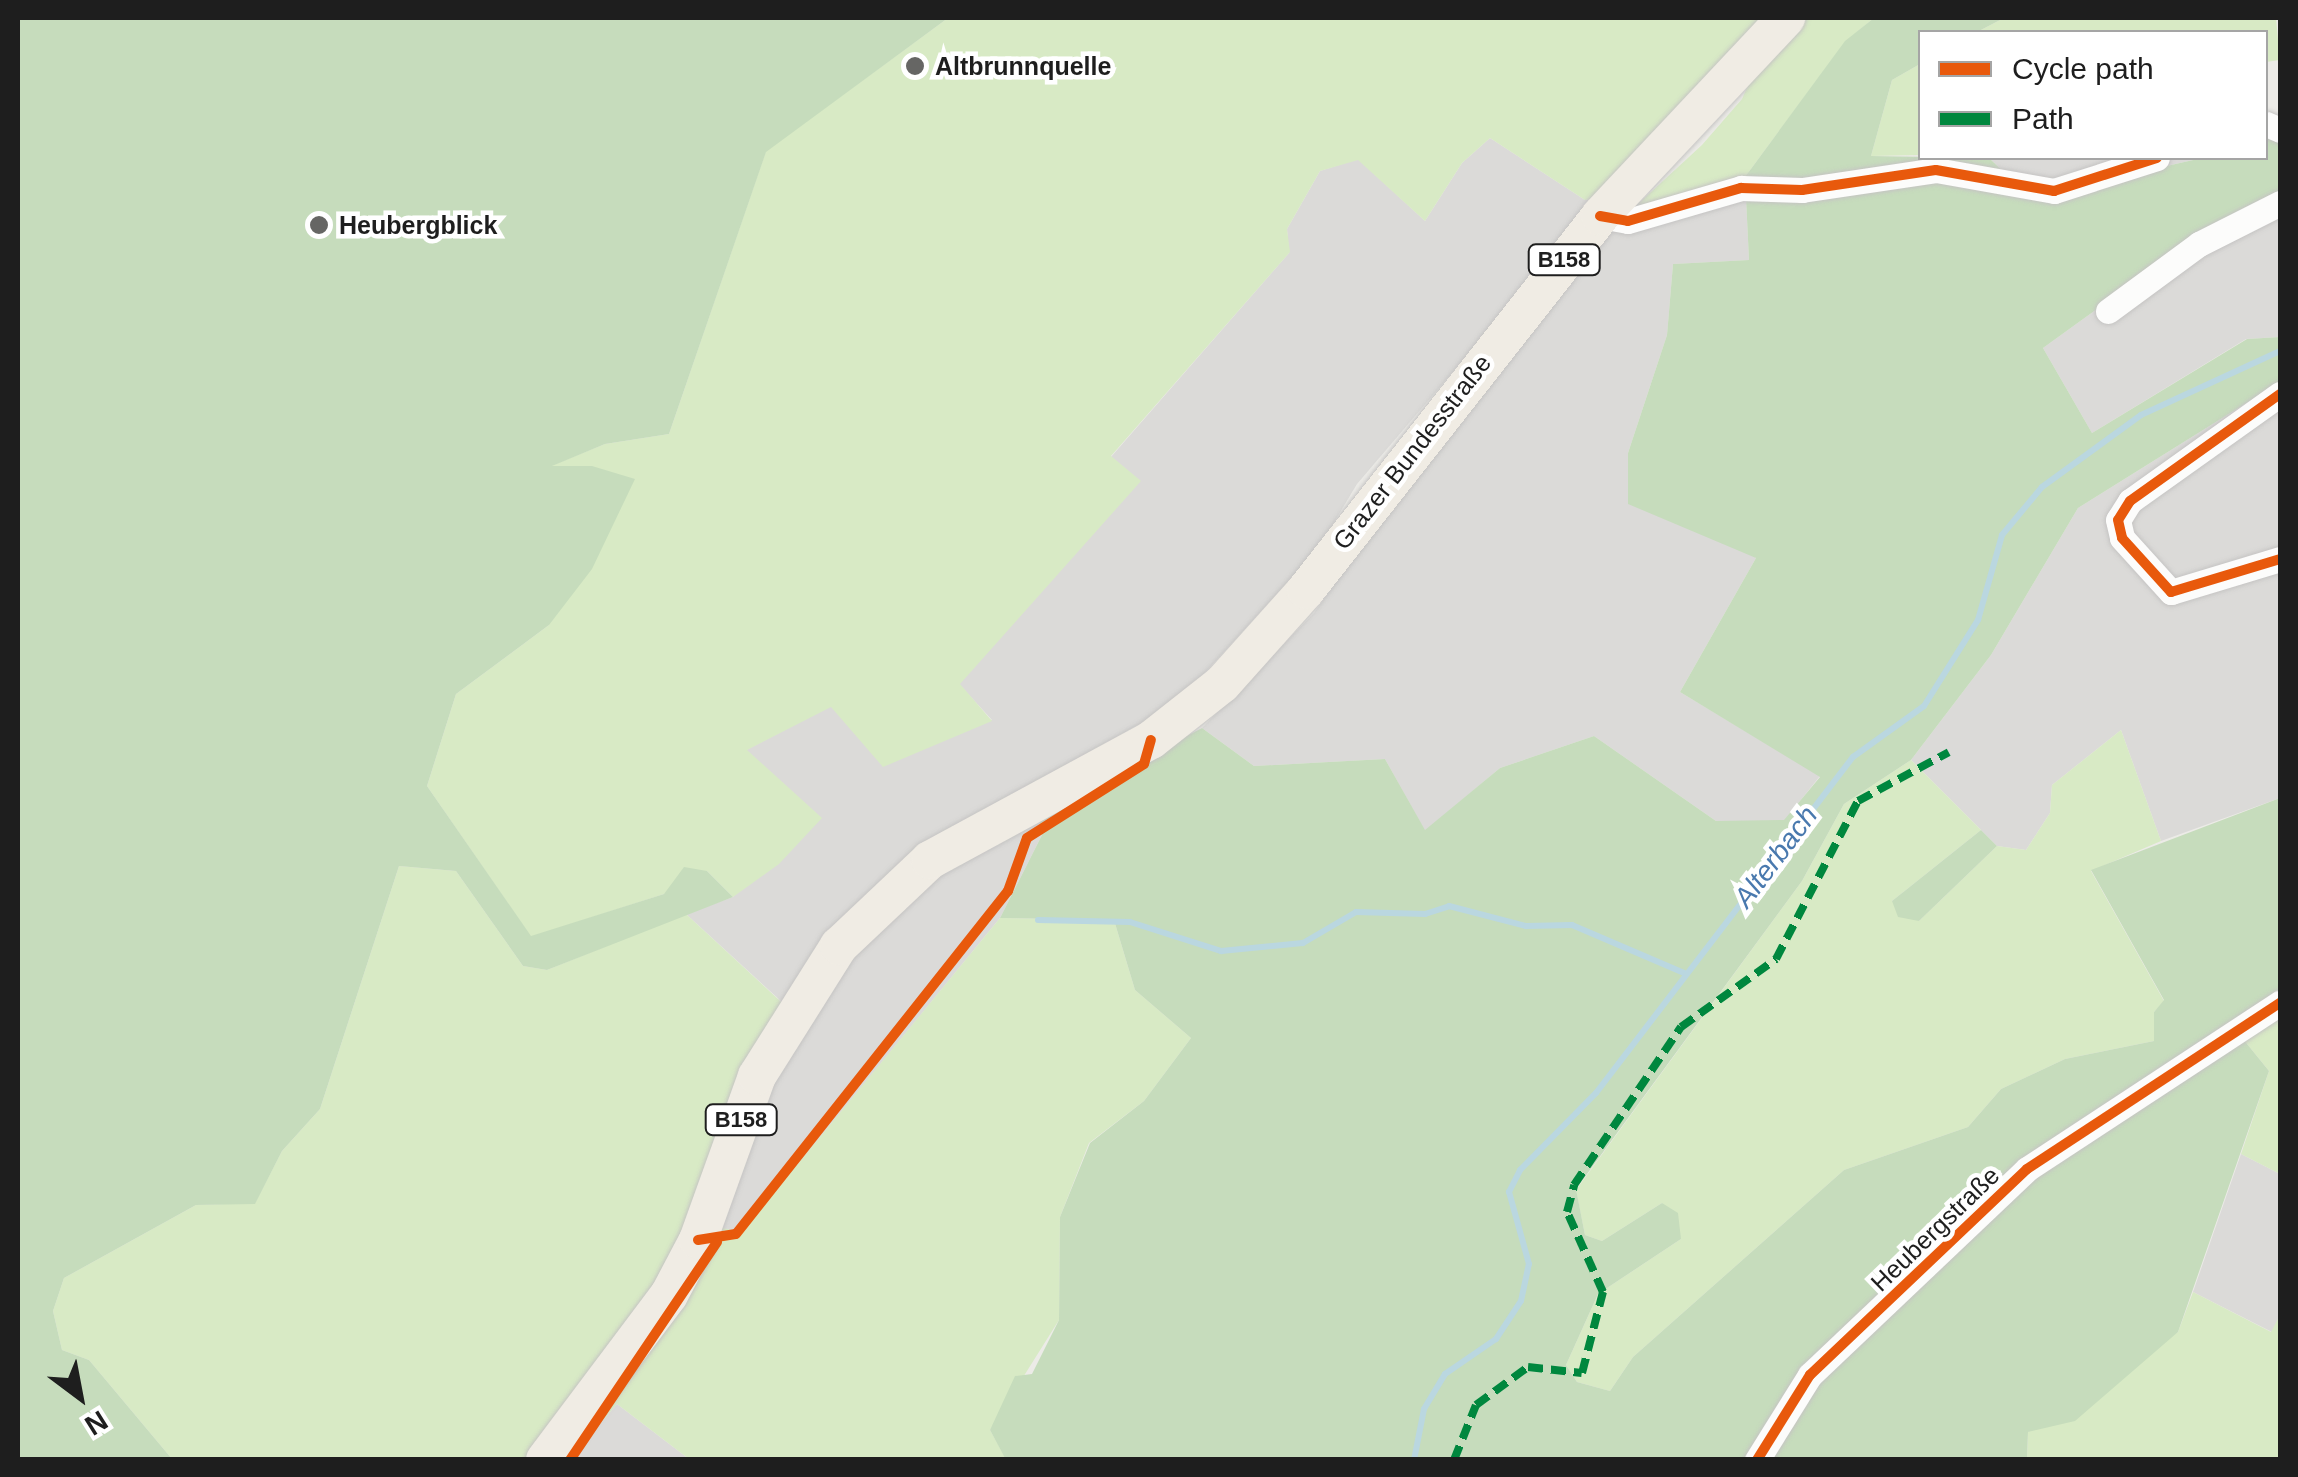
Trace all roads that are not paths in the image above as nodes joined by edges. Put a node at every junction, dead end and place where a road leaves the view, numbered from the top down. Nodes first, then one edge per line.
1 (1786, 18) edge
2 (2150, 160) edge
3 (2280, 203) edge
4 (1600, 216) junction
5 (2108, 311) dead end
6 (2280, 394) edge
7 (2280, 558) edge
8 (2280, 1003) edge
9 (545, 1460) edge
10 (1757, 1460) edge

1 - 4 main road, Grazer Bundesstraße / B158
2 - 4 street
3 - 5 street
4 - 9 main road, Grazer Bundesstraße / B158
6 - 7 street
8 - 10 street, Heubergstraße

